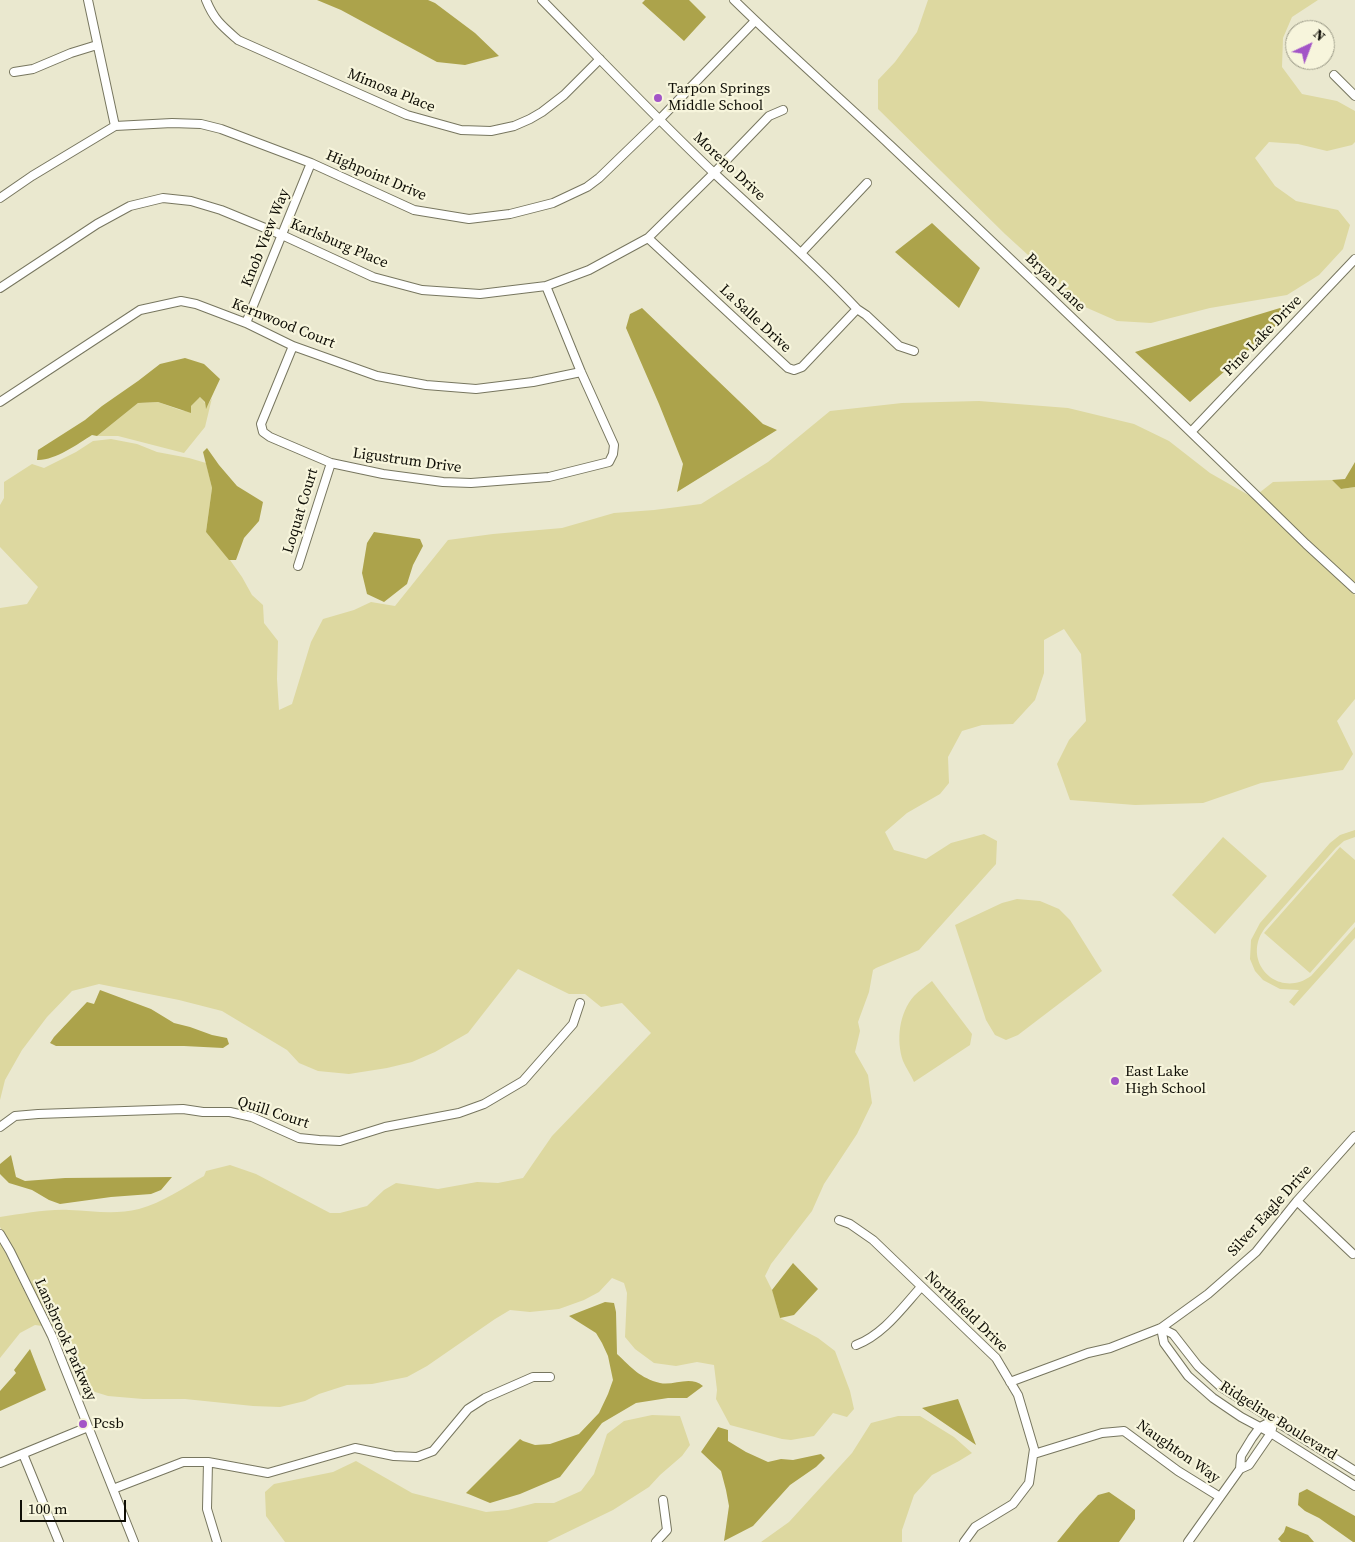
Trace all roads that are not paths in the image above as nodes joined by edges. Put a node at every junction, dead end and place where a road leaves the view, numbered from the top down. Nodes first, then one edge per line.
1 (88, 0) edge
2 (206, 0) edge
3 (542, 0) edge
4 (734, 0) edge
5 (754, 20) junction
6 (97, 45) junction
7 (600, 59) junction
8 (14, 72) dead end
9 (1334, 75) dead end
10 (1355, 96) edge
11 (783, 110) dead end
12 (659, 120) junction
13 (115, 126) junction
14 (311, 163) junction
15 (714, 173) junction
16 (867, 183) dead end
17 (0, 198) edge
18 (282, 235) junction
19 (648, 238) junction
20 (801, 253) junction
21 (1355, 259) edge
22 (546, 286) junction
23 (0, 288) edge
24 (857, 309) junction
25 (246, 323) junction
26 (293, 346) junction
27 (914, 351) dead end
28 (581, 372) junction
29 (0, 402) edge
30 (1191, 432) junction
31 (331, 463) junction
32 (298, 566) dead end
33 (1355, 589) edge
34 (580, 1003) dead end
35 (0, 1127) edge
36 (1355, 1136) edge
37 (1297, 1201) junction
38 (839, 1220) dead end
39 (0, 1234) edge
40 (1352, 1254) dead end
41 (921, 1287) junction
42 (1161, 1328) junction
43 (856, 1345) dead end
44 (550, 1377) dead end
45 (1010, 1382) junction
46 (1274, 1420) junction
47 (88, 1427) junction
48 (1260, 1427) junction
49 (1271, 1433) junction
50 (22, 1454) junction
51 (1034, 1454) junction
52 (208, 1462) junction
53 (0, 1463) edge
54 (1240, 1469) junction
55 (1355, 1471) edge
56 (1355, 1486) edge
57 (113, 1489) junction
58 (1220, 1497) junction
59 (663, 1500) dead end
60 (59, 1542) edge
61 (134, 1542) edge
62 (217, 1542) edge
63 (656, 1542) edge
64 (964, 1542) edge
65 (1188, 1542) edge

1 - 6 street
2 - 7 street, Mimosa Place
3 - 7 street, Moreno Drive
4 - 5 street, Bryan Lane
5 - 12 street, Highpoint Drive
5 - 30 street, Bryan Lane
6 - 8 street
6 - 13 street
7 - 12 street, Moreno Drive
9 - 10 street
11 - 15 street, Karlsburg Place
12 - 14 street, Highpoint Drive
12 - 15 street, Moreno Drive
13 - 14 street, Highpoint Drive
13 - 17 street, Highpoint Drive
14 - 18 street, Knob View Way
15 - 19 street, Karlsburg Place
15 - 20 street, Moreno Drive
16 - 20 street
18 - 22 street, Karlsburg Place
18 - 23 street, Karlsburg Place
18 - 25 street, Knob View Way
19 - 22 street, Karlsburg Place
19 - 24 street, La Salle Drive
20 - 24 street, Moreno Drive
21 - 30 street, Pine Lake Drive
22 - 28 street, Ligustrum Drive
24 - 27 street
25 - 26 street, Kernwood Court
25 - 29 street, Kernwood Court
26 - 28 street, Kernwood Court
26 - 31 street, Ligustrum Drive
28 - 31 street, Ligustrum Drive
30 - 33 street, Bryan Lane
31 - 32 street, Loquat Court
34 - 35 street, Quill Court
36 - 37 street, Silver Eagle Drive
37 - 40 street
37 - 42 street, Silver Eagle Drive
38 - 41 street, Northfield Drive
39 - 47 street, Lansbrook Parkway
41 - 43 street
41 - 45 street, Northfield Drive
42 - 45 street, Silver Eagle Drive
42 - 46 street, Ridgeline Boulevard
42 - 48 street, Ridgeline Boulevard
44 - 52 street
45 - 51 street, Northfield Drive
46 - 48 street
46 - 49 street
46 - 55 street, Ridgeline Boulevard
47 - 50 street
47 - 57 street, Lansbrook Parkway
48 - 49 street, Ridgeline Boulevard
48 - 54 street
49 - 54 street
49 - 56 street, Ridgeline Boulevard
50 - 53 street
50 - 60 street
51 - 58 street, Naughton Way
51 - 64 street, Northfield Drive
52 - 57 street
52 - 62 street
54 - 58 street
57 - 61 street, Lansbrook Parkway
58 - 65 street
59 - 63 street

